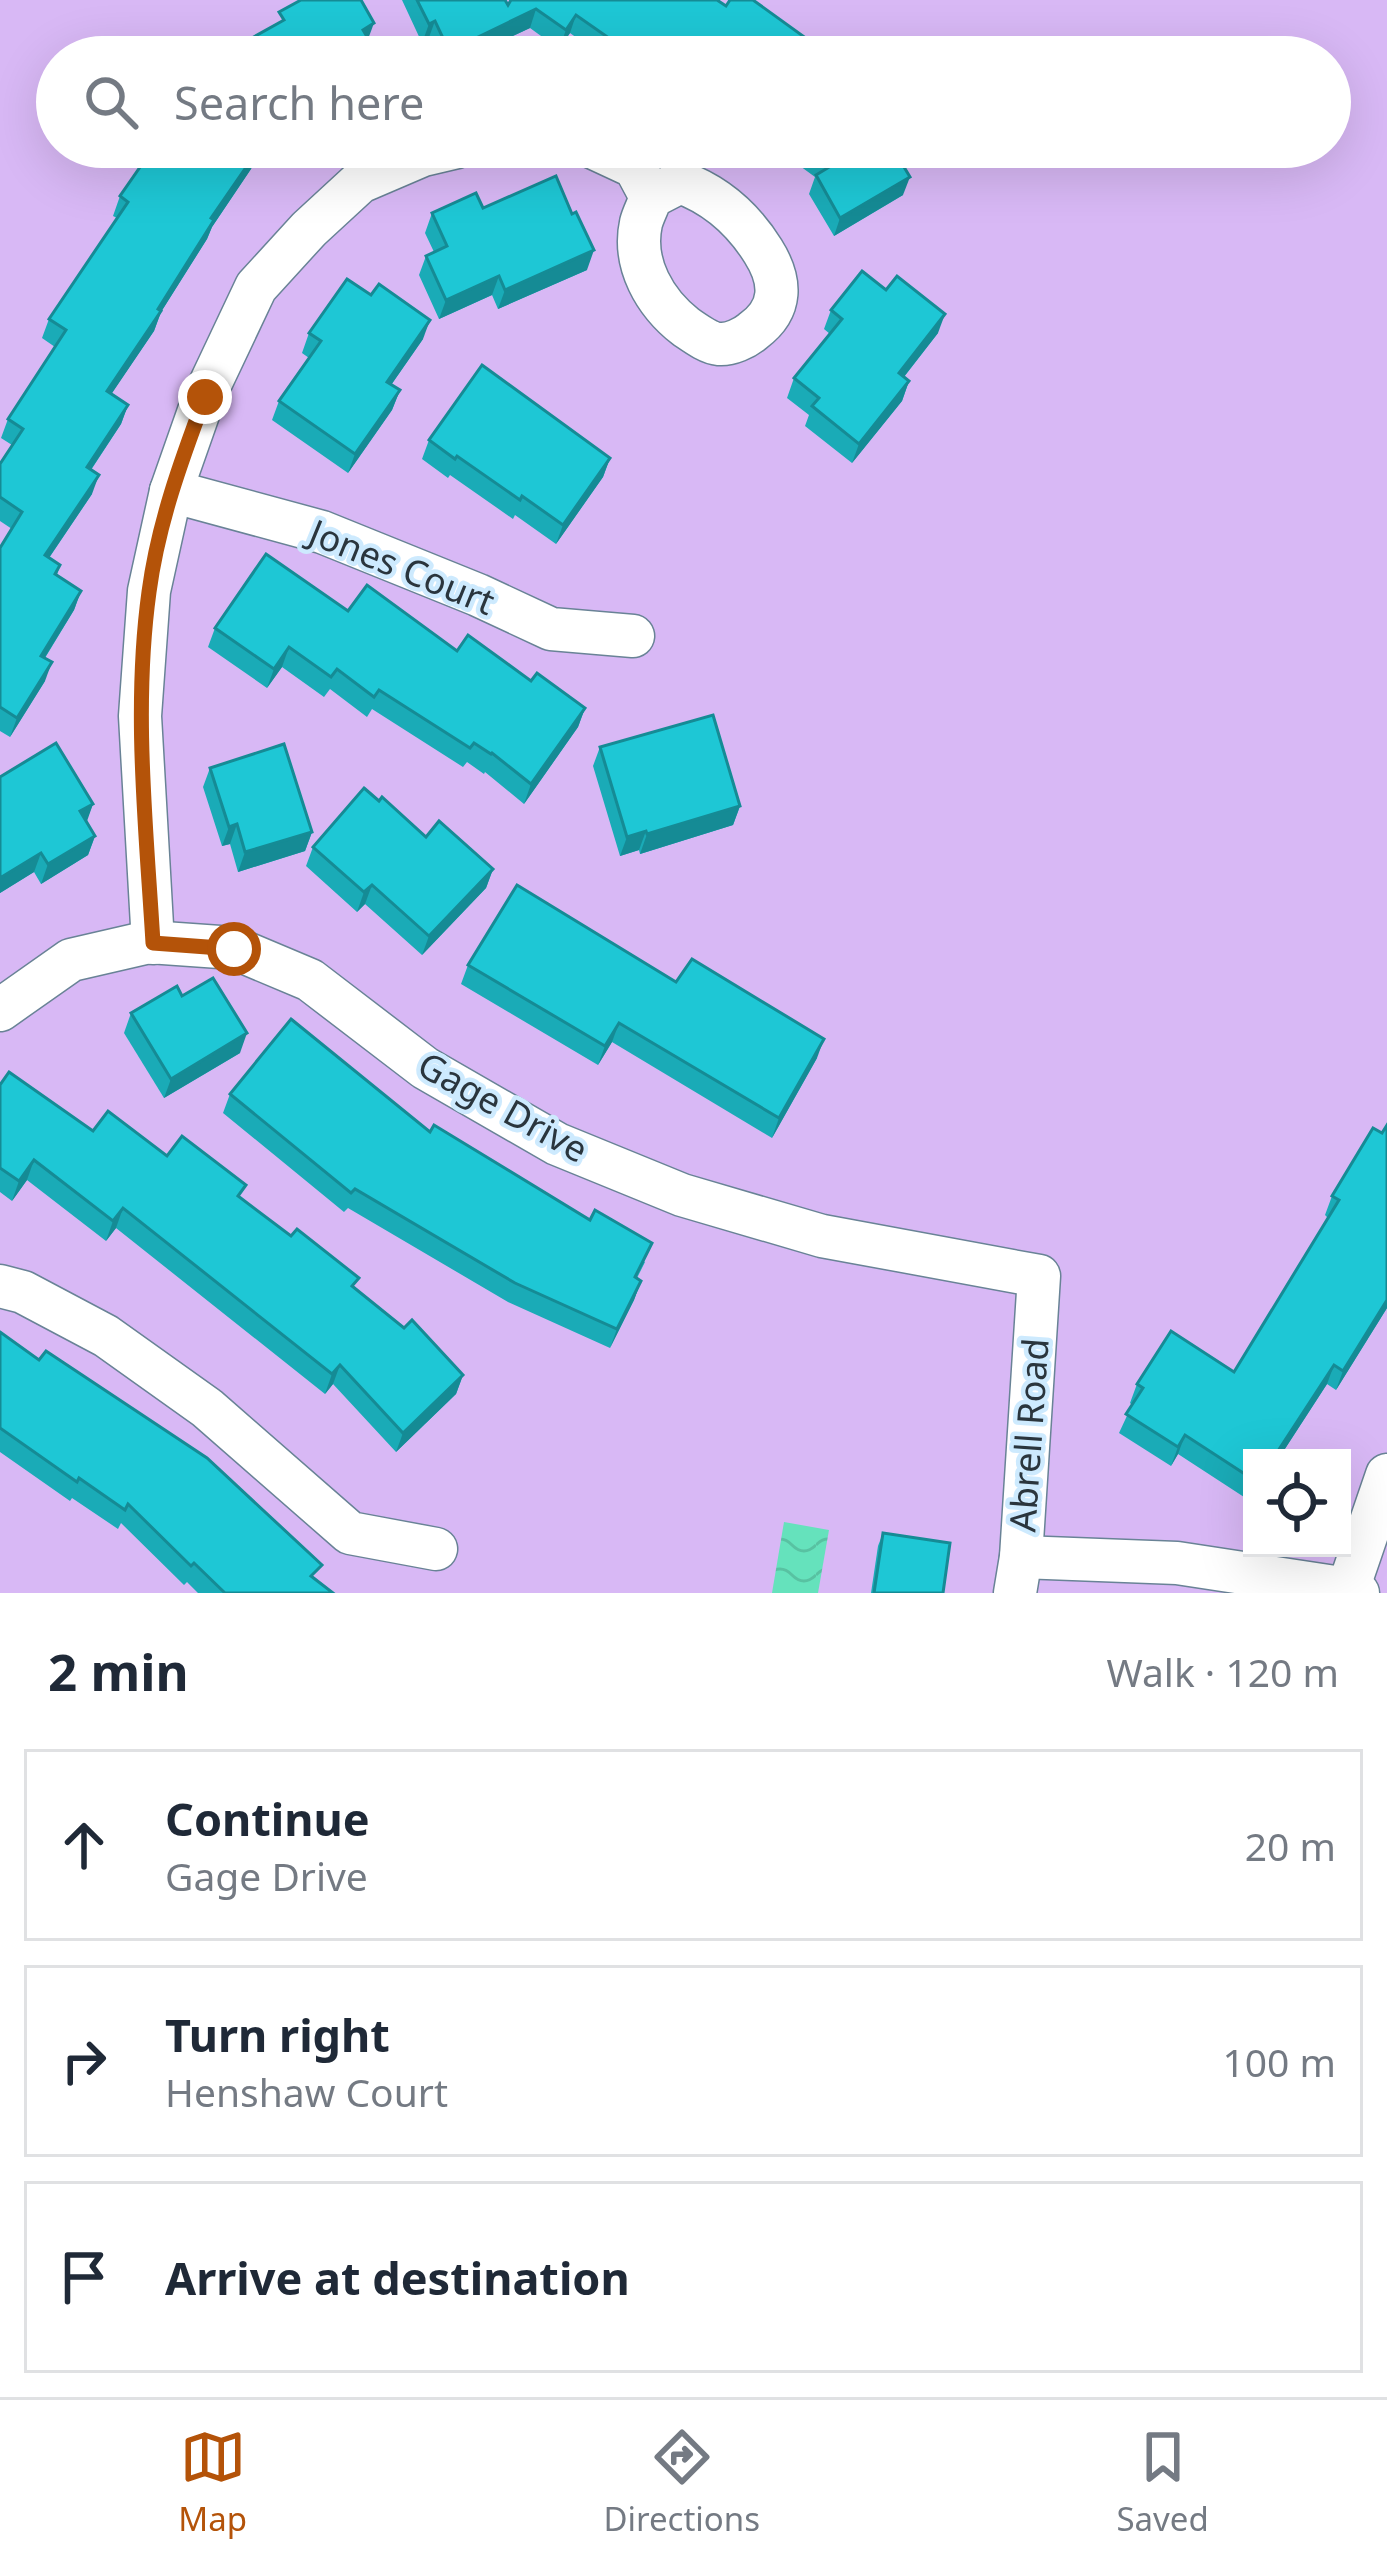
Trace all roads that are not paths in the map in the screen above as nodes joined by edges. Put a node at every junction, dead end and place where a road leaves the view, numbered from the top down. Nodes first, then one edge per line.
1 (392, 168) edge
2 (636, 168) edge
3 (651, 197) dead end
4 (170, 491) junction
5 (633, 636) dead end
6 (153, 943) junction
7 (0, 1010) edge
8 (1039, 1276) joint
9 (0, 1286) edge
10 (1387, 1475) edge
11 (436, 1549) dead end
12 (1018, 1575) edge
13 (1353, 1591) edge

1 - 4 street
2 - 3 street
4 - 5 street, Jones Court
4 - 6 street
6 - 7 street, Gage Drive
6 - 8 street, Gage Drive
8 - 12 street, Abrell Road
9 - 11 street
10 - 13 street
12 - 13 street

